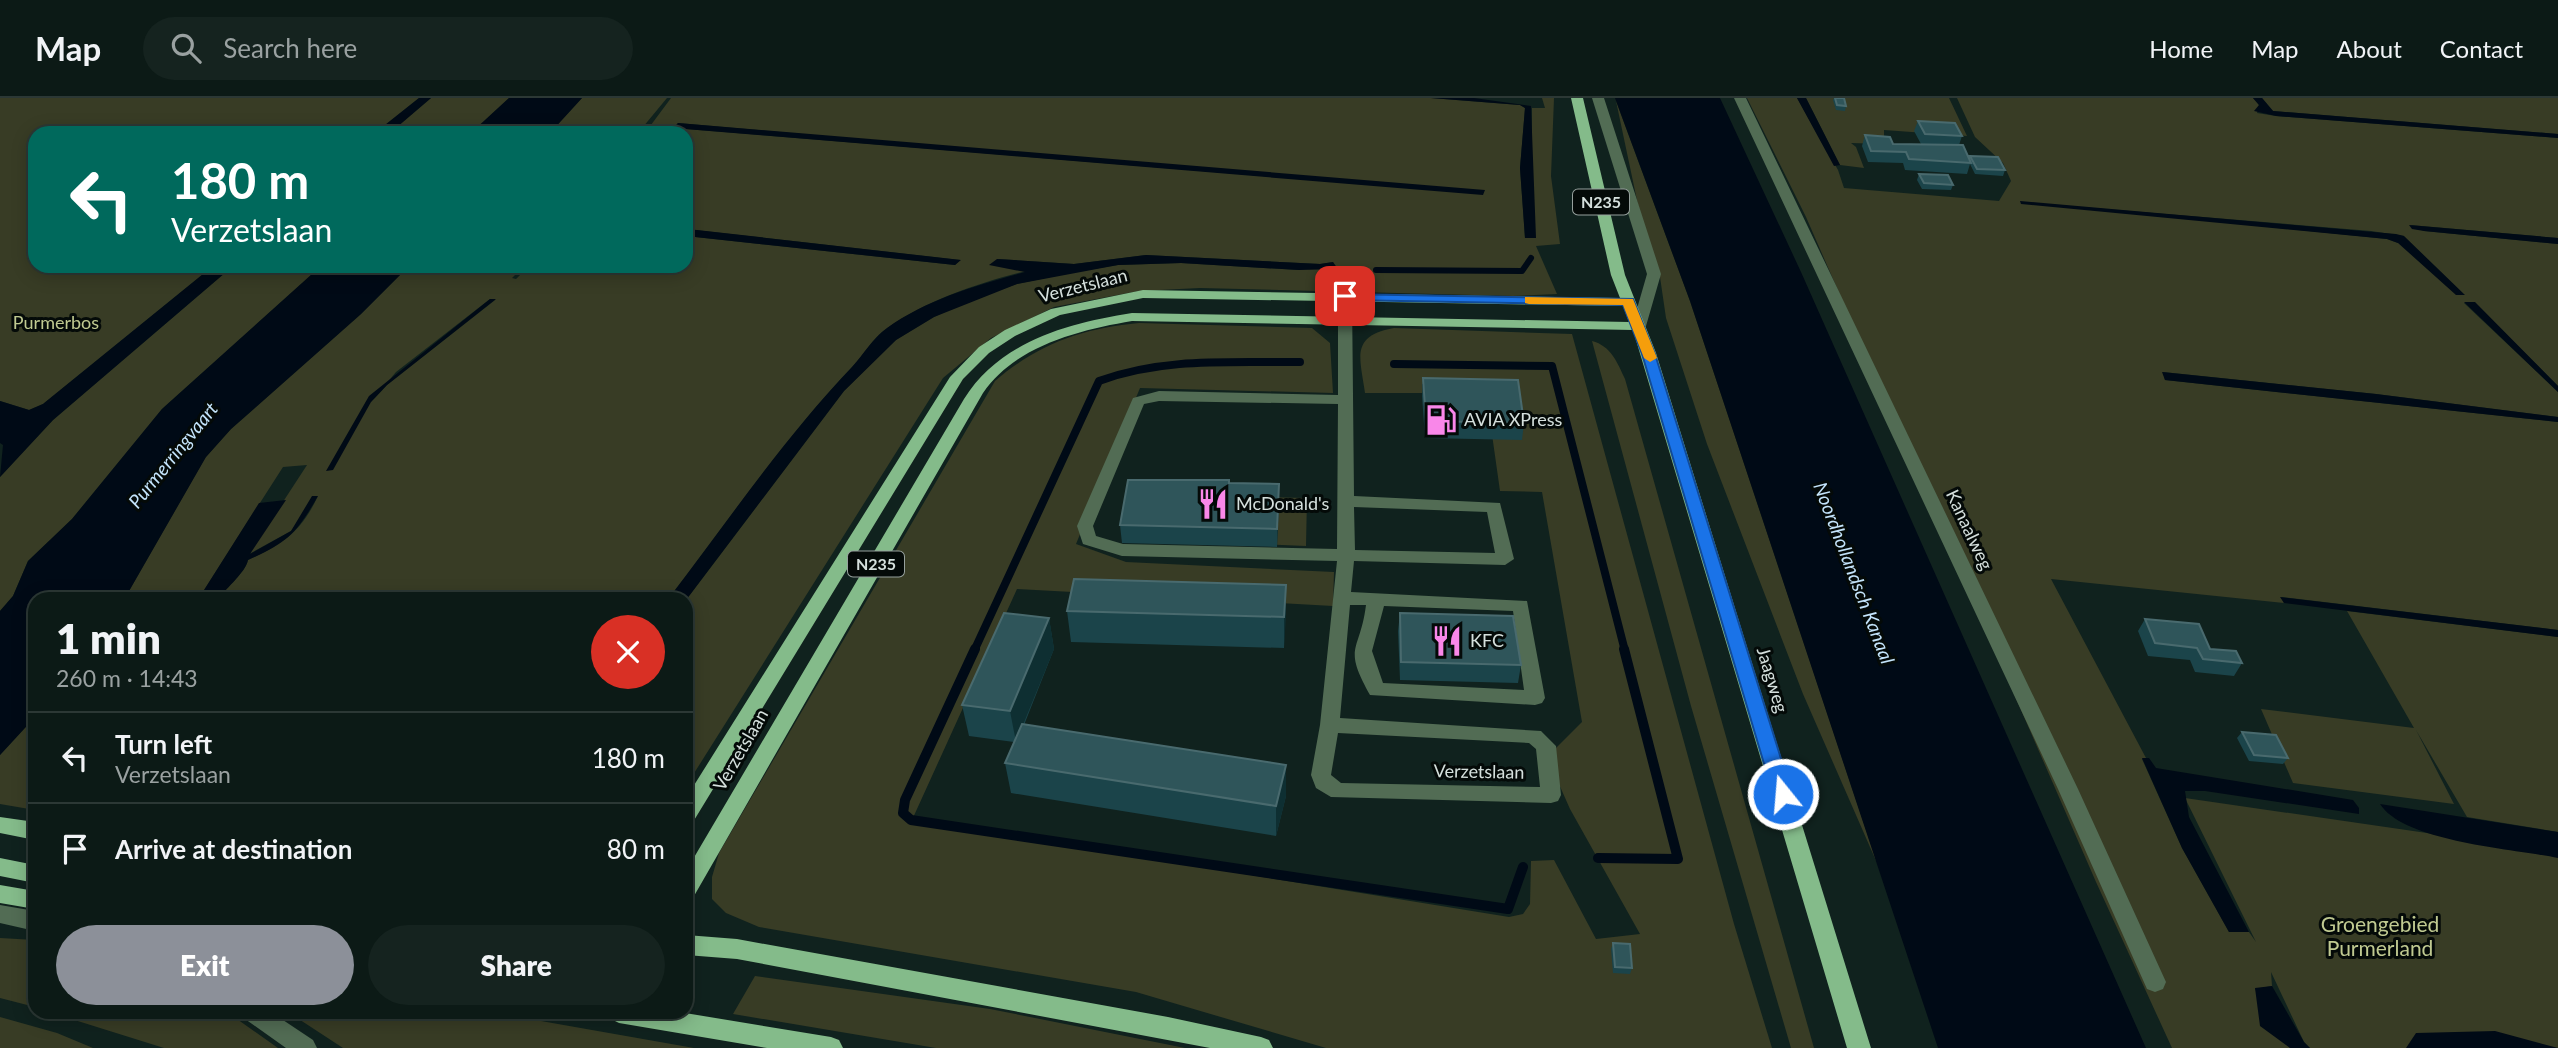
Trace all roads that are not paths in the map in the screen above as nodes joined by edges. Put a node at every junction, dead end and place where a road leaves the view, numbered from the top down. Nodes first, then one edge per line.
1 (1577, 98) edge
2 (1598, 98) edge
3 (1740, 98) edge
4 (1646, 293) junction
5 (1345, 296) junction
6 (1628, 302) junction
7 (1346, 320) junction
8 (1639, 326) junction
9 (1347, 400) junction
10 (1347, 501) junction
11 (1346, 555) junction
12 (1341, 598) junction
13 (1376, 600) junction
14 (1330, 725) junction
15 (693, 805) edge
16 (0, 825) edge
17 (28, 830) edge
18 (0, 867) edge
19 (28, 873) edge
20 (693, 878) edge
21 (0, 894) edge
22 (28, 910) edge
23 (28, 914) edge
24 (0, 915) edge
25 (693, 946) edge
26 (2155, 982) dead end
27 (263, 1019) edge
28 (675, 1019) edge
29 (304, 1048) edge
30 (831, 1048) edge
31 (1261, 1048) edge
32 (1859, 1048) edge

1 - 6 main road, Jaagweg / N235
2 - 4 street, Jaagweg
3 - 26 street, Kanaalweg
4 - 6 street
4 - 8 street, Jaagweg
5 - 6 main road, Verzetslaan / N235
5 - 7 street
5 - 15 main road, Verzetslaan / N235
6 - 8 main road, Jaagweg / N235
7 - 8 main road, Verzetslaan / N235
7 - 9 street, Verzetslaan
7 - 20 main road, Verzetslaan / N235
8 - 32 main road, Jaagweg / N235
9 - 10 street, Verzetslaan
9 - 11 street
10 - 11 street, Verzetslaan
10 - 11 street
11 - 12 street, Verzetslaan
12 - 13 street
12 - 14 street, Verzetslaan
13 - 13 street
14 - 14 street, Verzetslaan
16 - 17 main road
18 - 19 main road
21 - 22 main road
23 - 24 street
25 - 31 main road
27 - 29 street
28 - 30 main road

